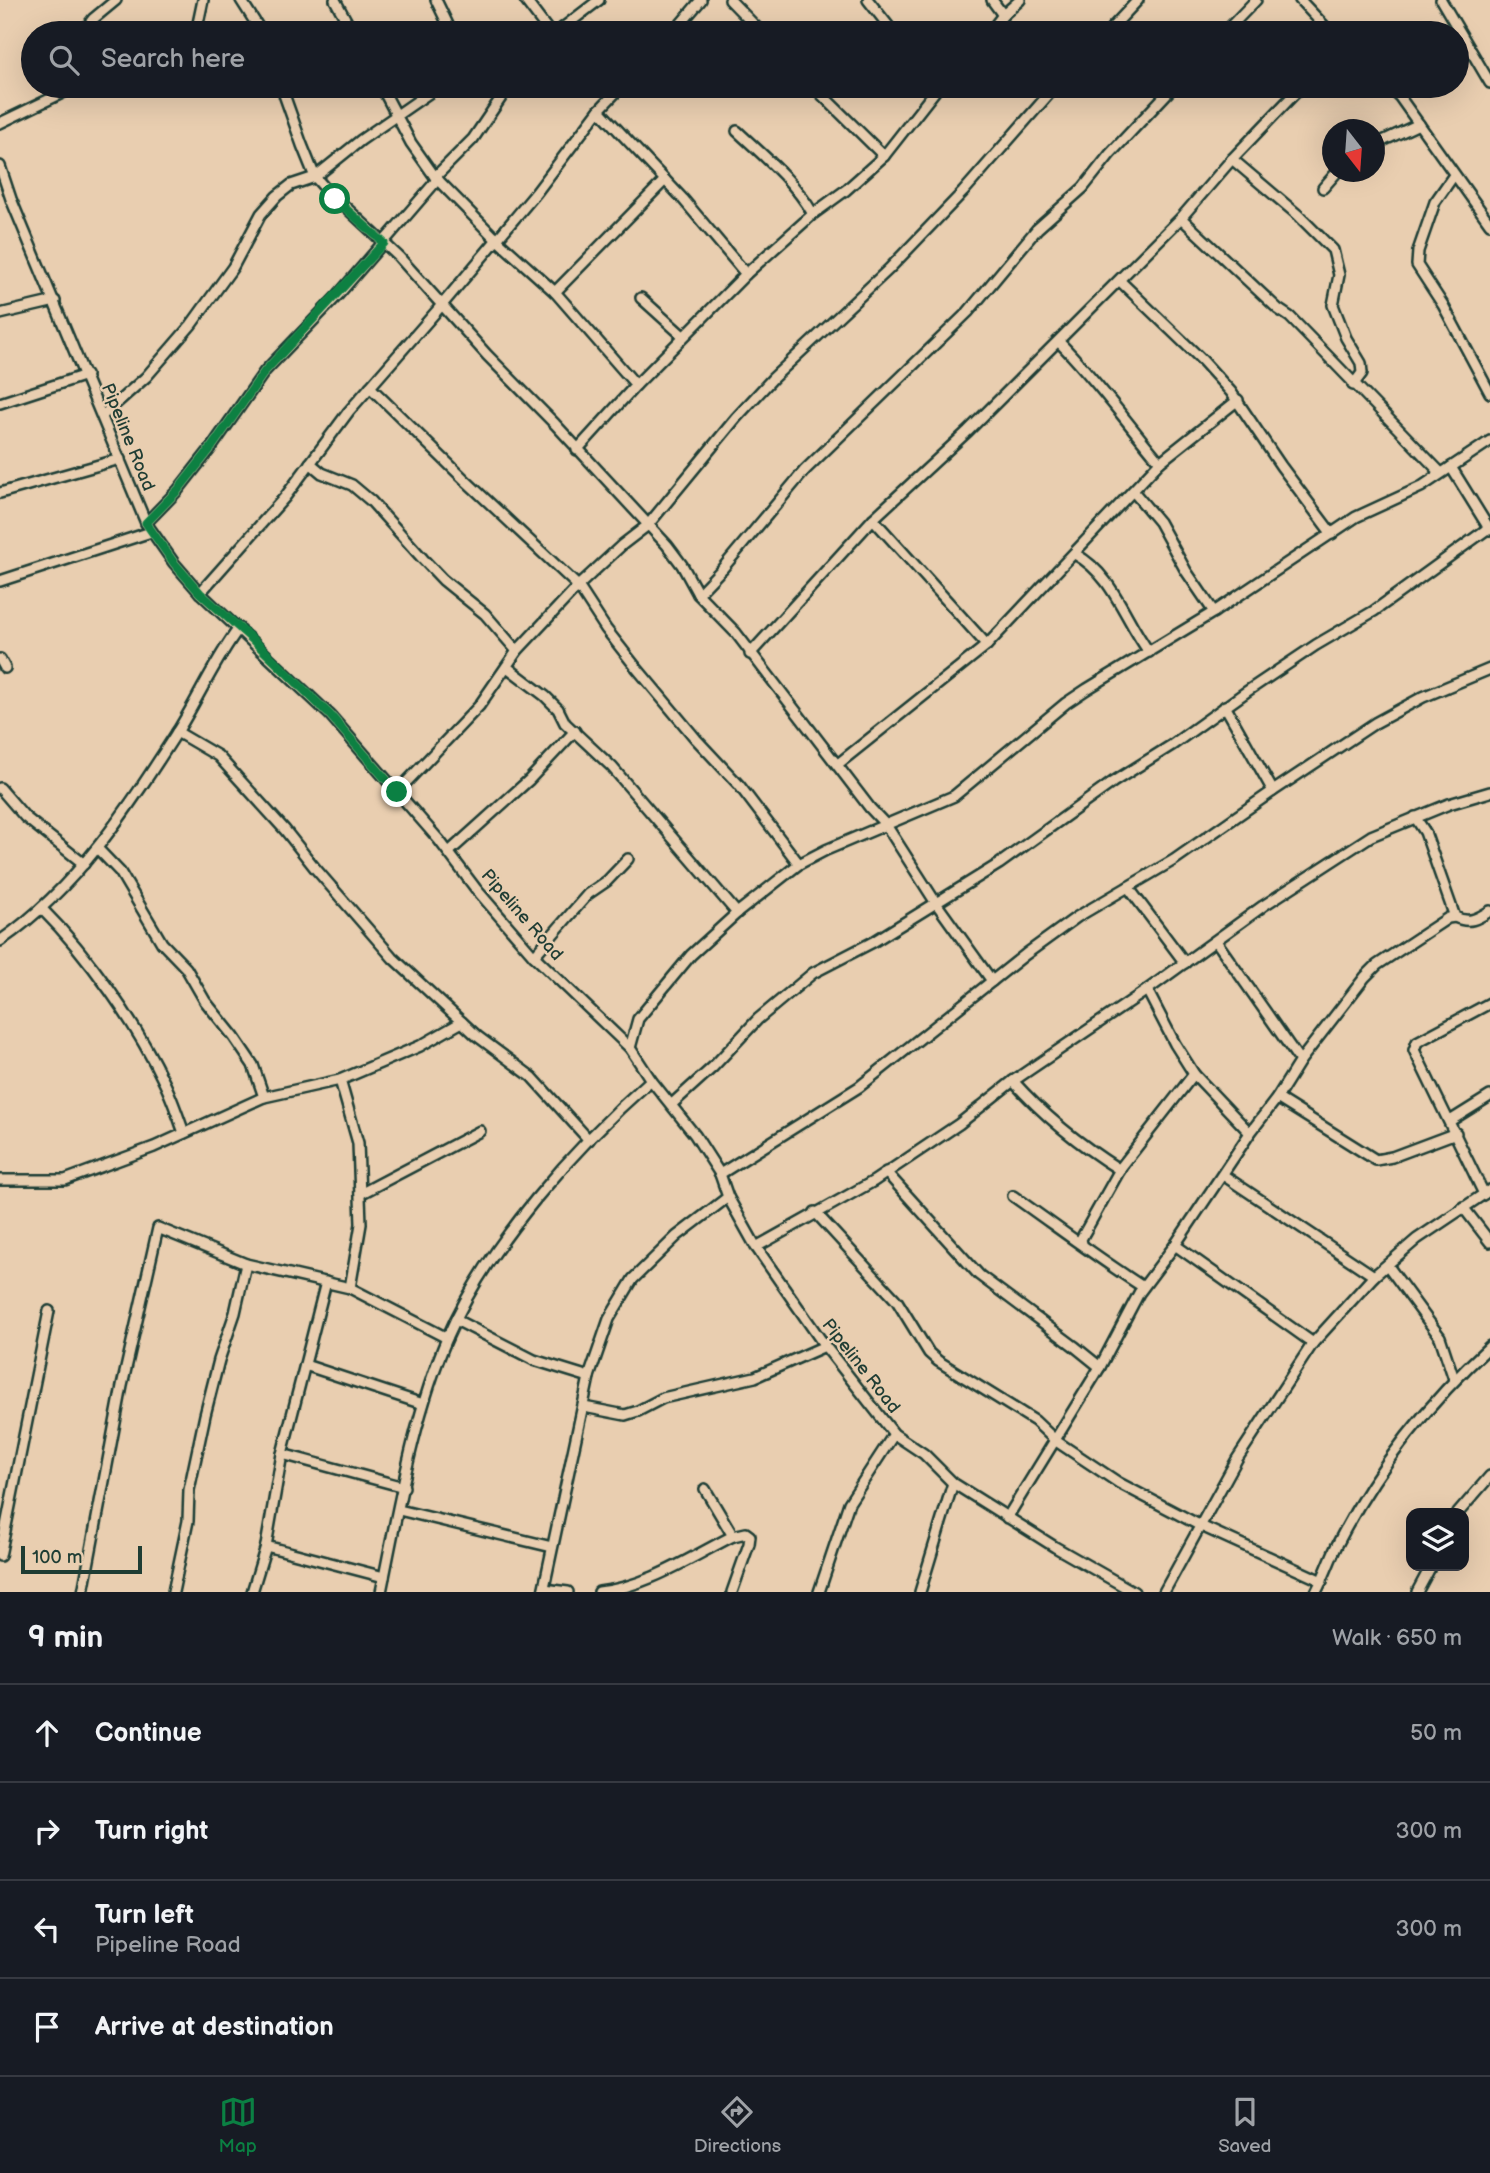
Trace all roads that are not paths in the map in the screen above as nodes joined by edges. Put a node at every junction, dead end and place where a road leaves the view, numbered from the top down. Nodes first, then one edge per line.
1 (116, 0) edge
2 (203, 0) edge
3 (241, 0) edge
4 (335, 0) edge
5 (436, 0) edge
6 (525, 0) edge
7 (599, 0) edge
8 (701, 0) edge
9 (730, 0) edge
10 (867, 0) edge
11 (992, 0) edge
12 (1020, 0) edge
13 (1138, 0) edge
14 (1256, 0) edge
15 (1300, 0) edge
16 (1441, 0) edge
17 (1003, 15) junction
18 (91, 21) edge
19 (199, 21) edge
20 (254, 21) edge
21 (346, 21) edge
22 (446, 21) edge
23 (541, 21) edge
24 (572, 21) edge
25 (683, 21) edge
26 (750, 21) edge
27 (884, 21) edge
28 (998, 21) edge
29 (1118, 21) edge
30 (1236, 21) edge
31 (1320, 21) edge
32 (1453, 21) edge
33 (1469, 47) edge
34 (1490, 83) edge
35 (52, 98) edge
36 (285, 98) edge
37 (388, 98) edge
38 (422, 98) edge
39 (501, 98) edge
40 (610, 98) edge
41 (825, 98) edge
42 (930, 98) edge
43 (1045, 98) edge
44 (1163, 98) edge
45 (1290, 98) edge
46 (1400, 98) edge
47 (599, 110) junction
48 (397, 115) junction
49 (0, 123) edge
50 (1419, 124) junction
51 (737, 131) dead end
52 (1385, 140) edge
53 (884, 156) junction
54 (1232, 159) junction
55 (0, 166) edge
56 (1454, 175) junction
57 (315, 177) junction
58 (436, 178) junction
59 (665, 180) junction
60 (1328, 182) edge
61 (1323, 188) dead end
62 (813, 214) junction
63 (1181, 218) junction
64 (1490, 224) edge
65 (495, 238) junction
66 (384, 243) junction
67 (746, 274) junction
68 (1120, 281) junction
69 (555, 292) junction
70 (640, 298) dead end
71 (55, 301) junction
72 (442, 306) junction
73 (0, 314) edge
74 (684, 336) junction
75 (1059, 342) junction
76 (86, 376) junction
77 (636, 385) junction
78 (1353, 385) junction
79 (370, 387) junction
80 (1490, 393) edge
81 (1238, 400) junction
82 (0, 402) edge
83 (102, 416) junction
84 (1490, 441) edge
85 (577, 450) junction
86 (120, 459) junction
87 (1160, 462) junction
88 (310, 464) junction
89 (1451, 467) junction
90 (1440, 472) junction
91 (1133, 491) junction
92 (0, 493) edge
93 (873, 519) junction
94 (146, 523) junction
95 (648, 525) junction
96 (1489, 528) edge
97 (151, 532) junction
98 (1332, 534) junction
99 (1074, 554) junction
100 (0, 581) edge
101 (578, 586) junction
102 (200, 593) junction
103 (698, 594) junction
104 (1214, 612) junction
105 (239, 628) junction
106 (987, 645) junction
107 (517, 650) junction
108 (1149, 652) junction
109 (750, 654) junction
110 (507, 667) junction
111 (1490, 669) edge
112 (1225, 706) junction
113 (575, 731) junction
114 (177, 732) junction
115 (838, 764) junction
116 (0, 788) edge
117 (1273, 790) junction
118 (397, 792) junction
119 (1490, 792) edge
120 (1415, 817) junction
121 (886, 825) junction
122 (97, 848) junction
123 (449, 852) junction
124 (628, 859) dead end
125 (84, 864) junction
126 (799, 864) junction
127 (1128, 887) junction
128 (936, 903) junction
129 (42, 909) junction
130 (1490, 911) edge
131 (737, 913) junction
132 (1455, 917) junction
133 (0, 941) edge
134 (1216, 941) junction
135 (534, 956) junction
136 (1185, 963) junction
137 (992, 981) junction
138 (1147, 989) junction
139 (1490, 1003) edge
140 (462, 1022) junction
141 (630, 1048) junction
142 (1300, 1061) junction
143 (1194, 1074) junction
144 (340, 1080) junction
145 (651, 1080) junction
146 (1013, 1081) junction
147 (1490, 1096) edge
148 (264, 1097) junction
149 (1277, 1098) junction
150 (672, 1104) junction
151 (1450, 1121) junction
152 (480, 1131) dead end
153 (184, 1132) junction
154 (1250, 1133) junction
155 (1456, 1133) junction
156 (589, 1140) junction
157 (1120, 1170) junction
158 (886, 1172) junction
159 (719, 1174) junction
160 (1223, 1175) junction
161 (0, 1180) edge
162 (1487, 1192) edge
163 (360, 1194) junction
164 (1013, 1196) dead end
165 (728, 1197) junction
166 (1463, 1207) junction
167 (815, 1212) junction
168 (1490, 1242) edge
169 (1082, 1244) junction
170 (1175, 1245) junction
171 (756, 1247) junction
172 (246, 1265) junction
173 (1388, 1266) junction
174 (1374, 1276) junction
175 (326, 1282) junction
176 (1143, 1287) junction
177 (350, 1288) junction
178 (49, 1311) dead end
179 (456, 1320) junction
180 (447, 1338) junction
181 (1313, 1343) junction
182 (825, 1346) junction
183 (1490, 1346) edge
184 (305, 1365) junction
185 (1100, 1367) junction
186 (589, 1377) junction
187 (1454, 1379) junction
188 (423, 1404) junction
189 (584, 1407) junction
190 (894, 1434) junction
191 (1056, 1441) junction
192 (282, 1454) junction
193 (1490, 1476) edge
194 (953, 1483) junction
195 (404, 1487) junction
196 (705, 1489) dead end
197 (1462, 1508) edge
198 (399, 1510) junction
199 (1007, 1518) junction
200 (1201, 1526) junction
201 (733, 1536) junction
202 (266, 1546) junction
203 (552, 1547) junction
204 (0, 1556) edge
205 (1428, 1571) edge
206 (384, 1577) junction
207 (1322, 1581) junction
208 (543, 1590) edge
209 (83, 1592) edge
210 (173, 1592) edge
211 (253, 1592) edge
212 (381, 1592) edge
213 (568, 1592) edge
214 (599, 1592) edge
215 (732, 1592) edge
216 (819, 1592) edge
217 (920, 1592) edge
218 (1134, 1592) edge
219 (1164, 1592) edge
220 (1317, 1592) edge
221 (1417, 1592) edge

1 - 18 street
2 - 19 street
3 - 20 street
4 - 21 street
5 - 22 street
6 - 23 street
7 - 24 street
8 - 25 street
9 - 26 street
10 - 27 street
11 - 17 street
12 - 17 street
13 - 29 street
14 - 30 street
15 - 31 street
16 - 32 street
17 - 28 street
33 - 34 street
35 - 49 street
36 - 57 street
37 - 48 street
38 - 48 street
39 - 58 street
40 - 47 street
41 - 53 street
42 - 53 street
43 - 95 street
44 - 103 street
45 - 54 street
46 - 50 street
47 - 59 street
47 - 65 street
48 - 57 street
48 - 58 street
50 - 52 street
50 - 56 street
51 - 62 street
53 - 62 street
54 - 63 street
54 - 78 street
55 - 71 street, Pipeline Road
56 - 64 street
56 - 80 street
57 - 66 street
57 - 83 street
58 - 65 street
58 - 66 street
59 - 67 street
59 - 69 street
60 - 61 street
62 - 67 street
63 - 68 street
63 - 78 street
65 - 69 street
65 - 72 street
66 - 72 street
66 - 94 street
67 - 74 street
68 - 75 street
68 - 81 street
69 - 77 street
70 - 74 street
71 - 73 street
71 - 76 street, Pipeline Road
72 - 79 street
72 - 85 street
74 - 77 street
75 - 87 street
75 - 93 street
76 - 82 street
76 - 83 street, Pipeline Road
77 - 85 street
78 - 90 street
79 - 88 street
79 - 101 street
81 - 87 street
81 - 98 street
83 - 86 street, Pipeline Road
84 - 89 street
85 - 95 street
86 - 92 street
86 - 94 street, Pipeline Road
87 - 91 street
88 - 102 street
88 - 107 street
89 - 90 street
89 - 96 street
90 - 98 street
91 - 99 street
91 - 104 street
93 - 106 street
93 - 109 street
94 - 97 street, Pipeline Road
95 - 101 street
95 - 103 street
96 - 112 street
97 - 100 street
97 - 102 street, Pipeline Road
98 - 104 street
99 - 106 street
99 - 108 street
101 - 107 street
101 - 126 street
102 - 105 street, Pipeline Road
103 - 109 street
104 - 108 street
105 - 114 street
105 - 118 street, Pipeline Road
106 - 115 street
107 - 110 street
108 - 121 street
109 - 115 street
110 - 113 street
110 - 118 street
111 - 117 street
112 - 117 street
112 - 128 street
113 - 123 street
113 - 131 street
114 - 122 street
114 - 140 street
115 - 121 street
116 - 125 street
117 - 127 street
118 - 123 street, Pipeline Road
119 - 120 street
120 - 132 street
120 - 134 street
121 - 126 street
121 - 128 street
122 - 125 street
122 - 148 street
123 - 135 street, Pipeline Road
124 - 135 street
125 - 129 street
126 - 131 street
127 - 136 street
127 - 137 street
128 - 137 street
128 - 150 street
129 - 133 street
129 - 153 street
130 - 132 street
131 - 141 street
132 - 142 street
134 - 136 street
134 - 142 street
135 - 141 street, Pipeline Road
136 - 138 street
137 - 159 street
138 - 143 street
138 - 146 street
139 - 151 street
140 - 144 street
140 - 156 street
141 - 145 street, Pipeline Road
142 - 149 street
143 - 154 street
143 - 157 street
144 - 148 street
144 - 163 street
145 - 150 street, Pipeline Road
145 - 156 street
146 - 157 street
146 - 158 street
147 - 151 street
148 - 153 street
149 - 154 street
149 - 155 street
150 - 159 street, Pipeline Road
151 - 155 street
152 - 163 street
153 - 161 street
154 - 160 street
155 - 162 street
156 - 179 street
157 - 169 street
158 - 167 street
158 - 185 street
159 - 165 street, Pipeline Road
160 - 170 street
160 - 174 street
162 - 166 street
163 - 177 street
164 - 169 street
165 - 171 street, Pipeline Road
165 - 186 street
166 - 168 street
166 - 173 street
167 - 171 street
167 - 191 street
169 - 176 street
170 - 176 street
170 - 181 street
171 - 182 street, Pipeline Road
172 - 175 street
172 - 209 street
172 - 210 street
173 - 174 street
173 - 187 street
174 - 181 street
175 - 177 street
175 - 184 street
176 - 185 street
177 - 180 street
178 - 204 street
179 - 180 street
179 - 186 street
180 - 188 street
181 - 200 street
182 - 189 street
182 - 190 street, Pipeline Road
183 - 187 street
184 - 188 street
184 - 192 street
185 - 191 street
186 - 189 street
187 - 207 street
188 - 195 street
189 - 203 street
190 - 194 street, Pipeline Road
190 - 216 street
191 - 199 street
191 - 200 street
192 - 195 street
192 - 202 street
193 - 197 street
194 - 199 street, Pipeline Road
194 - 217 street
195 - 198 street
196 - 201 street
198 - 203 street
198 - 206 street
199 - 218 street, Pipeline Road
200 - 207 street
200 - 219 street
201 - 214 street
201 - 215 street
202 - 206 street
202 - 211 street
203 - 208 street
205 - 221 street
206 - 212 street
207 - 220 street
208 - 213 street

